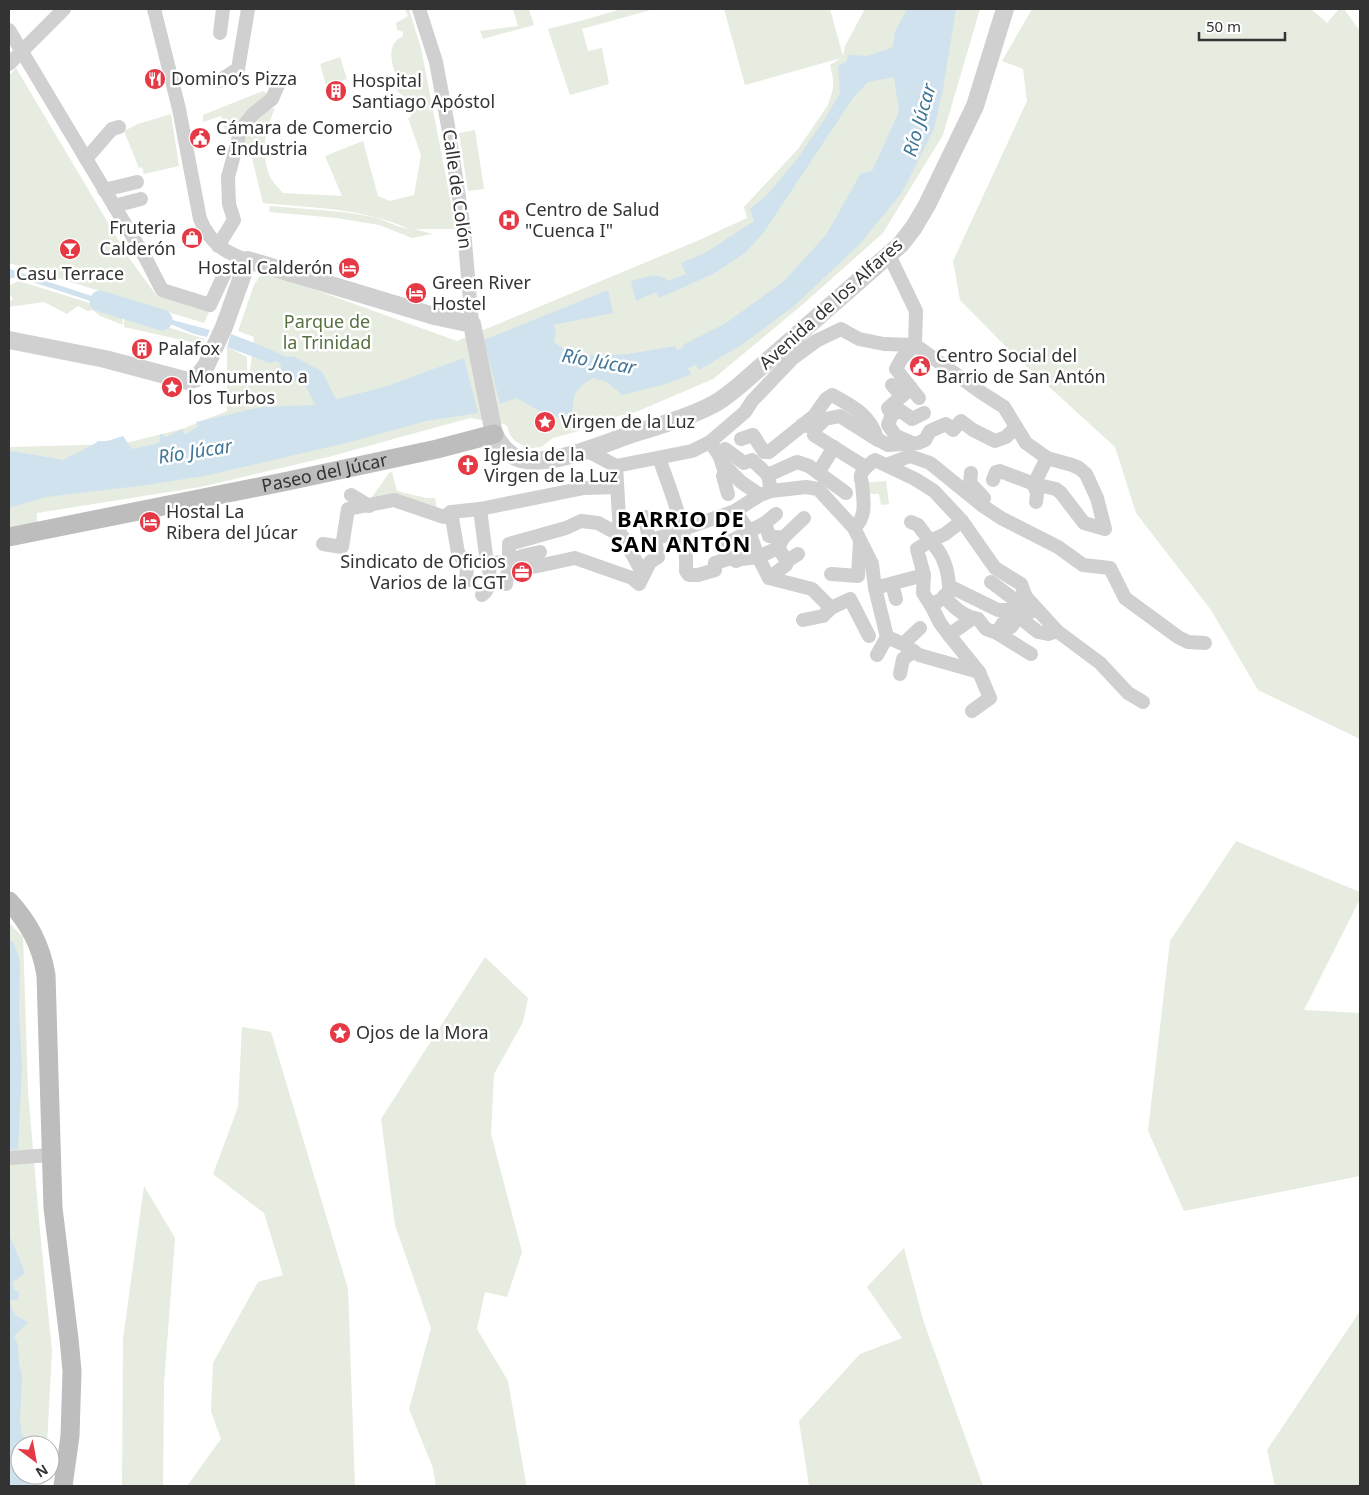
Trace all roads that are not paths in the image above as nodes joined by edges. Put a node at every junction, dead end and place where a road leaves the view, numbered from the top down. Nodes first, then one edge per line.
1 (64, 9) edge
2 (154, 9) edge
3 (222, 9) edge
4 (248, 9) edge
5 (419, 9) edge
6 (1005, 9) edge
7 (9, 30) edge
8 (220, 33) dead end
9 (21, 52) junction
10 (9, 64) edge
11 (219, 81) dead end
12 (279, 83) dead end
13 (119, 127) dead end
14 (86, 159) junction
15 (137, 182) dead end
16 (104, 190) junction
17 (141, 199) dead end
18 (114, 206) junction
19 (218, 246) junction
20 (889, 256) junction
21 (248, 260) junction
22 (233, 276) junction
23 (473, 333) junction
24 (9, 340) edge
25 (915, 345) junction
26 (892, 385) dead end
27 (911, 394) junction
28 (924, 413) dead end
29 (892, 414) junction
30 (802, 425) junction
31 (1016, 427) junction
32 (816, 428) junction
33 (492, 430) junction
34 (741, 439) junction
35 (877, 439) junction
36 (710, 442) junction
37 (914, 443) junction
38 (834, 448) junction
39 (586, 450) junction
40 (764, 452) junction
41 (722, 456) junction
42 (659, 458) junction
43 (1047, 458) junction
44 (918, 459) junction
45 (751, 461) junction
46 (797, 462) junction
47 (875, 464) junction
48 (616, 466) junction
49 (971, 473) dead end
50 (768, 475) junction
51 (822, 475) junction
52 (993, 480) dead end
53 (1034, 484) junction
54 (617, 487) junction
55 (818, 490) junction
56 (765, 493) junction
57 (846, 493) dead end
58 (728, 494) dead end
59 (351, 495) dead end
60 (1036, 502) dead end
61 (369, 506) junction
62 (480, 509) junction
63 (987, 509) junction
64 (735, 511) junction
65 (451, 512) junction
66 (644, 517) dead end
67 (804, 518) dead end
68 (962, 521) junction
69 (911, 522) dead end
70 (683, 528) junction
71 (749, 531) junction
72 (857, 534) junction
73 (620, 535) junction
74 (9, 537) edge
75 (655, 539) junction
76 (930, 541) junction
77 (781, 543) junction
78 (323, 544) dead end
79 (720, 547) dead end
80 (540, 552) dead end
81 (758, 557) junction
82 (509, 562) junction
83 (487, 563) junction
84 (831, 574) dead end
85 (924, 575) junction
86 (769, 578) junction
87 (641, 579) junction
88 (466, 581) dead end
89 (991, 582) dead end
90 (506, 584) dead end
91 (892, 584) junction
92 (875, 588) junction
93 (947, 591) junction
94 (482, 594) dead end
95 (896, 599) dead end
96 (932, 606) junction
97 (831, 608) junction
98 (1018, 617) junction
99 (1043, 617) junction
100 (973, 618) junction
101 (803, 620) dead end
102 (920, 628) dead end
103 (1057, 631) junction
104 (997, 633) junction
105 (949, 635) junction
106 (870, 636) dead end
107 (887, 637) junction
108 (1205, 643) dead end
109 (908, 648) junction
110 (1031, 654) dead end
111 (878, 655) dead end
112 (979, 672) junction
113 (900, 674) dead end
114 (1143, 702) dead end
115 (972, 711) dead end
116 (9, 901) edge
117 (51, 1155) junction
118 (9, 1158) edge
119 (63, 1486) edge

1 - 9 street
2 - 19 street
3 - 8 street
4 - 11 street
5 - 23 street, Calle de Colón
6 - 20 street, Avenida de los Alfares
7 - 9 street
9 - 10 street
9 - 14 street
12 - 19 street
13 - 14 street
14 - 16 street
15 - 16 street
16 - 18 street
17 - 18 street
18 - 22 street
19 - 21 street
20 - 25 street
20 - 39 street, Avenida de los Alfares
21 - 22 street
21 - 23 street
22 - 24 street
23 - 33 street
25 - 27 street
25 - 31 street
25 - 36 street
26 - 27 street
27 - 29 street
28 - 29 street
29 - 37 street
30 - 32 street
30 - 35 street
30 - 40 street
31 - 37 street
31 - 43 street
32 - 35 street
32 - 38 street
33 - 39 street, Avenida de los Alfares
33 - 74 main road, Paseo del Júcar
34 - 40 street
34 - 41 street
34 - 45 street
35 - 37 street
35 - 47 street
36 - 41 street
36 - 42 street
37 - 44 street
38 - 47 street
38 - 51 street
39 - 48 street
40 - 45 street
40 - 46 street
41 - 45 street
41 - 56 street
41 - 58 street
42 - 48 street
42 - 70 street
43 - 53 street
43 - 53 street
44 - 47 street
44 - 63 street
45 - 50 street
46 - 50 street
46 - 51 street
47 - 68 street
47 - 72 street
48 - 54 street
49 - 63 street
50 - 56 street
51 - 55 street
51 - 57 street
52 - 53 street
53 - 60 street
54 - 62 street
54 - 73 street
55 - 56 street
55 - 72 street
56 - 64 street
59 - 61 street
61 - 65 street
61 - 78 street
62 - 65 street
62 - 83 street
63 - 108 street
64 - 70 street
64 - 71 street
65 - 88 street
66 - 75 street
67 - 77 street
68 - 76 street
68 - 99 street
69 - 76 street
70 - 75 street
70 - 81 street
71 - 77 street
71 - 79 street
71 - 81 street
72 - 84 street
72 - 92 street
73 - 82 street
73 - 87 street
75 - 87 street
76 - 85 street
76 - 93 street
77 - 81 street
77 - 86 street
80 - 82 street
81 - 86 street
82 - 83 street
82 - 87 street
82 - 90 street
83 - 94 street
85 - 91 street
85 - 96 street
86 - 97 street
89 - 99 street
91 - 92 street
91 - 95 street
92 - 107 street
93 - 96 street
93 - 98 street
93 - 100 street
96 - 105 street
97 - 101 street
97 - 106 street
98 - 103 street
98 - 104 street
99 - 103 street
100 - 104 street
100 - 105 street
102 - 109 street
103 - 114 street
104 - 110 street
105 - 112 street
107 - 109 street
107 - 111 street
109 - 112 street
109 - 113 street
112 - 115 street
116 - 117 main road
117 - 118 street
117 - 119 main road

